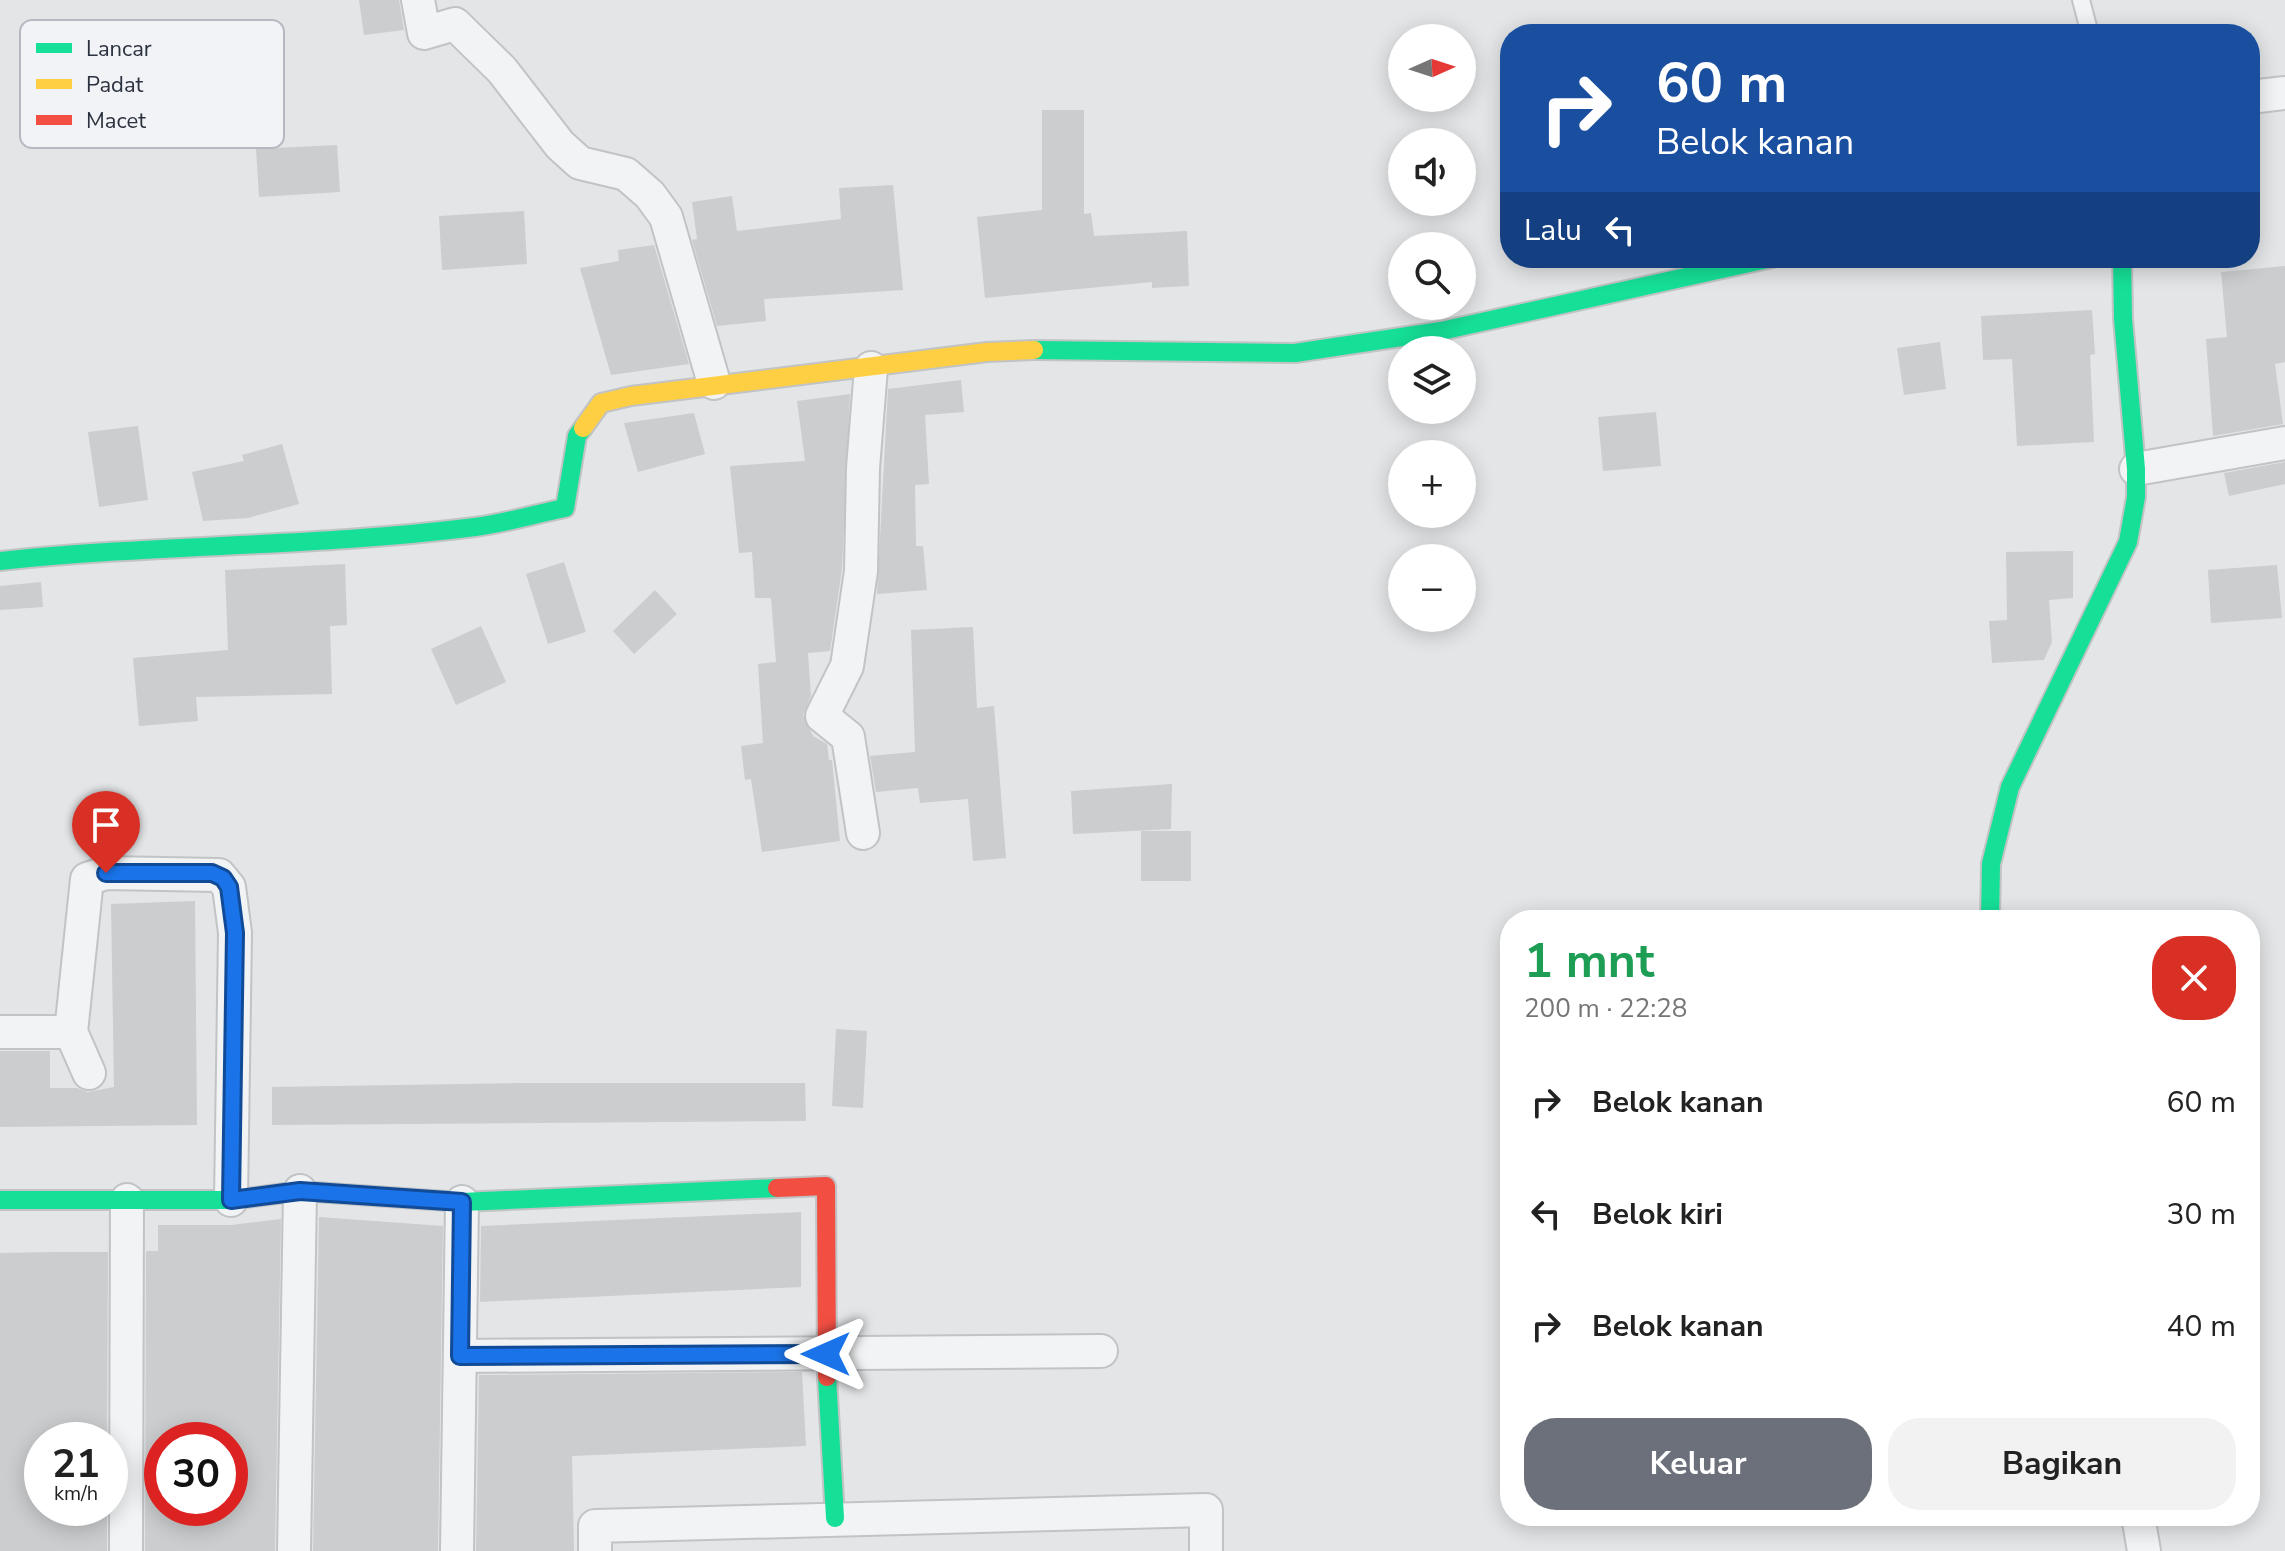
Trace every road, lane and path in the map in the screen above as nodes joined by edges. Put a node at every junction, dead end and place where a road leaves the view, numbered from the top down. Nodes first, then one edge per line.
1 (418, 0) edge
2 (2081, 0) edge
3 (2087, 24) edge
4 (2285, 93) edge
5 (2260, 96) edge
6 (1727, 268) edge
7 (2123, 268) edge
8 (871, 368) junction
9 (714, 383) junction
10 (2285, 443) edge
11 (2136, 469) junction
12 (0, 561) edge
13 (863, 833) dead end
14 (1990, 910) edge
15 (0, 1032) edge
16 (71, 1032) junction
17 (89, 1073) dead end
18 (300, 1191) junction
19 (0, 1200) edge
20 (127, 1200) junction
21 (231, 1200) junction
22 (462, 1202) junction
23 (1101, 1351) dead end
24 (826, 1354) junction
25 (460, 1356) junction
26 (835, 1518) junction
27 (2140, 1526) edge
28 (126, 1551) edge
29 (294, 1551) edge
30 (457, 1551) edge
31 (595, 1551) edge
32 (1206, 1551) edge
33 (2144, 1551) edge

1 - 9 street
2 - 3 lane
4 - 5 street
6 - 8 street
7 - 11 street
8 - 9 street
8 - 13 street
9 - 12 street
10 - 11 street
11 - 14 street
15 - 16 street
16 - 17 street
16 - 21 street
18 - 21 street
18 - 22 street
18 - 29 street
19 - 20 street
20 - 21 street
20 - 28 street
22 - 24 street
22 - 25 street
23 - 24 street
24 - 25 street
24 - 26 street
25 - 30 street
26 - 31 street
26 - 32 street
27 - 33 street

